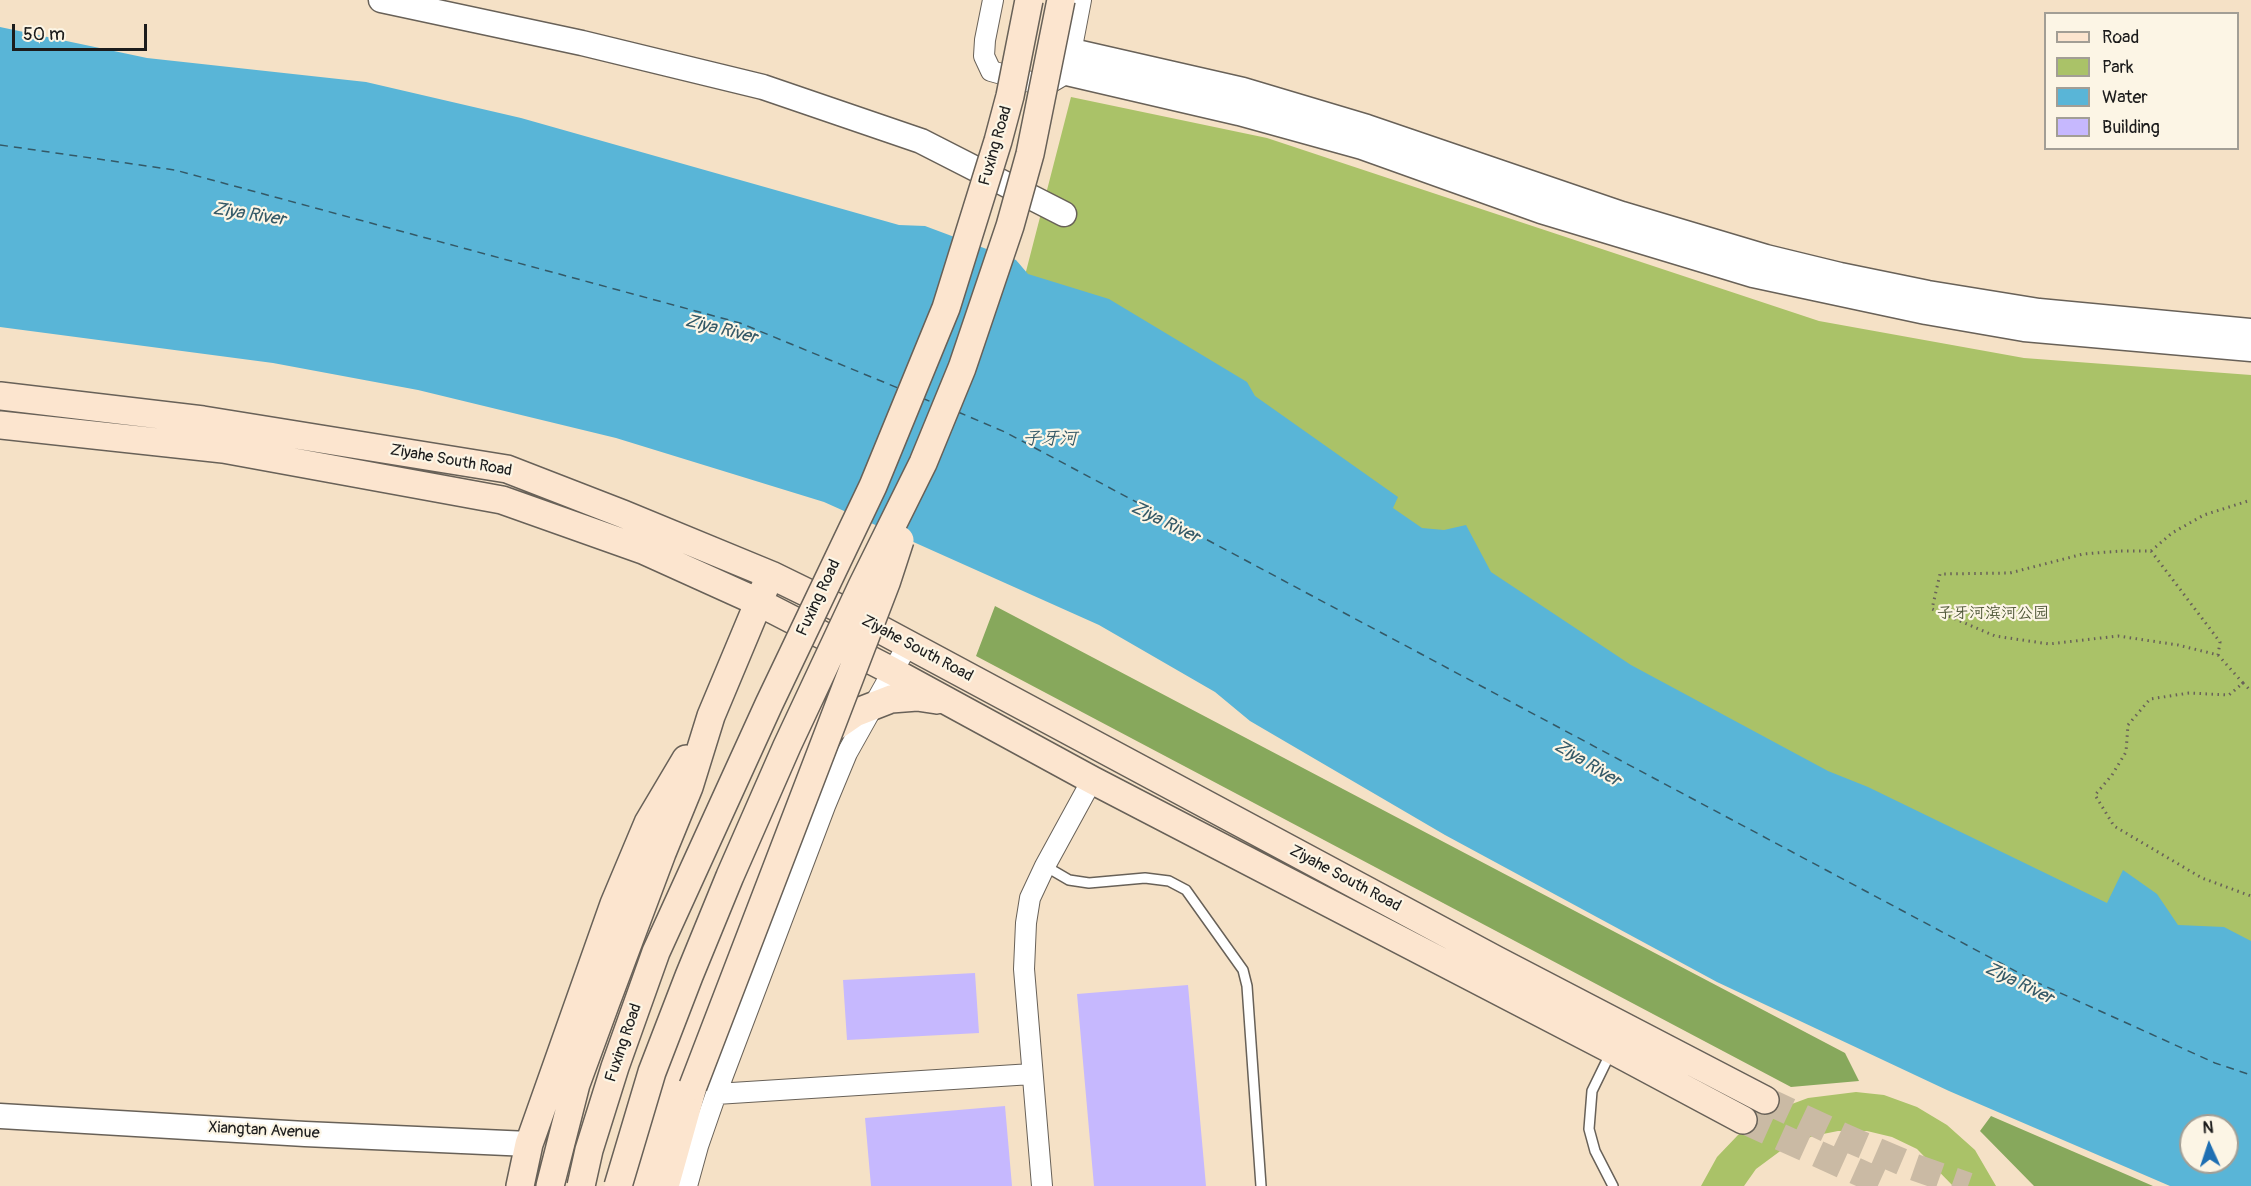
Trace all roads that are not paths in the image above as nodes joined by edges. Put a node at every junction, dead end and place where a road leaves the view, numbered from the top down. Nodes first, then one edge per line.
1 (381, 0) edge
2 (993, 0) edge
3 (1029, 0) edge
4 (1060, 0) edge
5 (1082, 0) edge
6 (1069, 62) junction
7 (1064, 214) dead end
8 (2251, 331) edge
9 (2251, 349) edge
10 (0, 396) edge
11 (0, 425) edge
12 (923, 463) junction
13 (771, 575) junction
14 (766, 607) junction
15 (849, 614) junction
16 (908, 644) junction
17 (846, 647) junction
18 (892, 671) junction
19 (874, 704) junction
20 (959, 707) junction
21 (711, 716) junction
22 (804, 754) junction
23 (1092, 780) junction
24 (1045, 866) junction
25 (1612, 1050) junction
26 (1032, 1074) junction
27 (705, 1090) junction
28 (1765, 1100) tunnel mouth
29 (0, 1116) edge
30 (1743, 1120) tunnel mouth
31 (529, 1144) junction
32 (520, 1186) edge
33 (550, 1186) edge
34 (580, 1186) edge
35 (618, 1186) edge
36 (640, 1186) edge
37 (665, 1186) edge
38 (687, 1186) edge
39 (1042, 1186) edge
40 (1261, 1186) edge
41 (1613, 1186) edge

1 - 7 street
2 - 6 street
3 - 34 main road, Fuxing Road, bridge
4 - 12 main road, Fuxing Road, bridge
5 - 6 street
6 - 8 street
6 - 9 street
10 - 13 main road, Ziyahe South Road
11 - 14 main road, Ziyahe South Road
12 - 27 main road, bridge
12 - 35 main road, Fuxing Road, bridge
13 - 14 main road
13 - 15 main road, Ziyahe South Road
14 - 15 main road
14 - 17 main road, Ziyahe South Road
14 - 21 main road
15 - 16 main road, Ziyahe South Road
15 - 17 main road
16 - 18 street
16 - 28 main road, Ziyahe South Road
17 - 18 main road, Ziyahe South Road
17 - 22 main road
18 - 19 street
18 - 20 main road, Ziyahe South Road
19 - 20 main road
19 - 22 main road
19 - 27 street
20 - 23 main road, Ziyahe South Road
21 - 31 main road
21 - 33 main road
22 - 36 main road
23 - 24 street
23 - 25 main road, Ziyahe South Road
24 - 26 street
24 - 40 lane
25 - 30 main road, Ziyahe South Road
25 - 41 lane
26 - 27 street
26 - 39 street
27 - 37 main road
27 - 38 street
29 - 31 street, Xiangtan Avenue
31 - 32 main road

